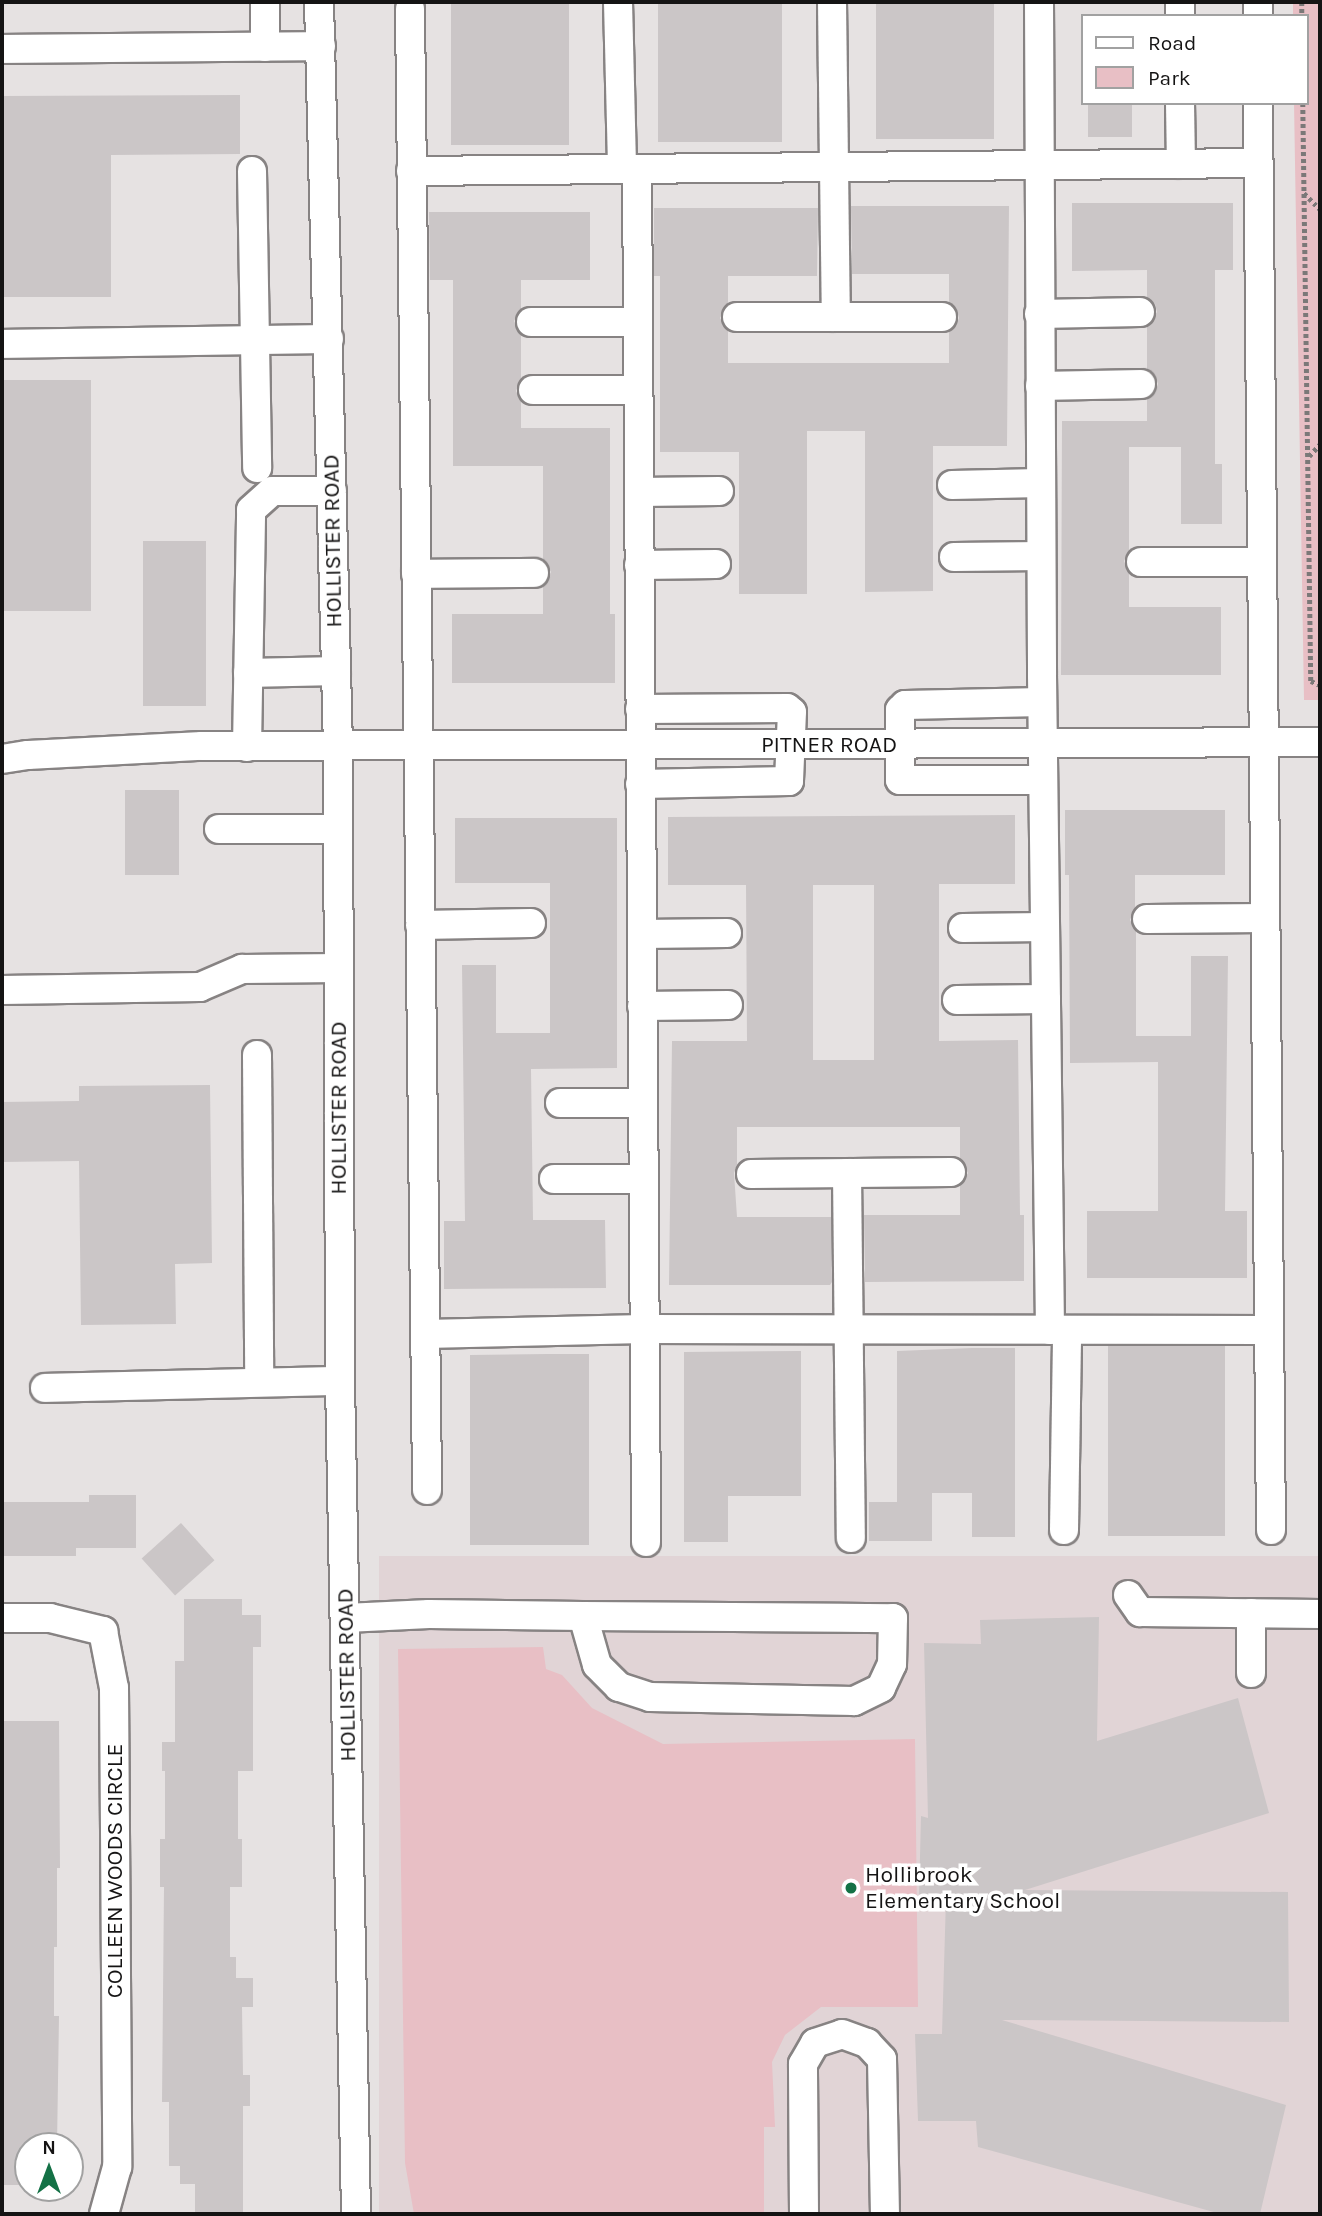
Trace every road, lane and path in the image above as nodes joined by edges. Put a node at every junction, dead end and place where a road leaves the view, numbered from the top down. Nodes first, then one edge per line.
1 (265, 2) edge
2 (319, 2) edge
3 (618, 2) edge
4 (832, 2) edge
5 (1039, 2) edge
6 (410, 9) dead end
7 (321, 46) junction
8 (265, 47) junction
9 (2, 49) edge
10 (1180, 105) edge
11 (1258, 105) edge
12 (1303, 105) edge
13 (1258, 163) junction
14 (1181, 164) junction
15 (1038, 165) junction
16 (834, 167) junction
17 (629, 169) junction
18 (252, 171) dead end
19 (411, 171) junction
20 (1304, 194) junction
21 (1320, 209) edge
22 (1140, 312) dead end
23 (1039, 314) junction
24 (737, 317) dead end
25 (836, 317) junction
26 (942, 317) dead end
27 (531, 322) dead end
28 (638, 322) junction
29 (329, 339) junction
30 (255, 340) junction
31 (2, 344) edge
32 (1141, 384) dead end
33 (1040, 386) junction
34 (533, 390) dead end
35 (638, 390) junction
36 (1320, 444) edge
37 (1308, 457) junction
38 (257, 468) dead end
39 (1040, 483) junction
40 (952, 485) dead end
41 (332, 491) junction
42 (719, 491) dead end
43 (639, 492) junction
44 (1041, 556) junction
45 (954, 557) dead end
46 (1141, 562) dead end
47 (1262, 562) junction
48 (716, 564) dead end
49 (639, 565) junction
50 (534, 573) dead end
51 (416, 574) junction
52 (336, 671) junction
53 (248, 673) junction
54 (1320, 685) edge
55 (1042, 702) junction
56 (974, 703) junction
57 (640, 709) junction
58 (715, 709) junction
59 (1264, 742) junction
60 (1320, 742) edge
61 (1043, 744) junction
62 (900, 745) junction
63 (973, 745) junction
64 (640, 746) junction
65 (716, 746) junction
66 (790, 746) junction
67 (247, 747) junction
68 (338, 748) junction
69 (418, 748) junction
70 (2, 759) edge
71 (973, 779) junction
72 (1043, 780) junction
73 (717, 783) junction
74 (640, 784) junction
75 (219, 829) dead end
76 (338, 829) junction
77 (1265, 918) junction
78 (1147, 919) dead end
79 (531, 923) dead end
80 (420, 925) junction
81 (1045, 927) junction
82 (963, 928) dead end
83 (727, 933) dead end
84 (642, 934) junction
85 (339, 968) junction
86 (2, 990) edge
87 (1046, 999) junction
88 (957, 1000) dead end
89 (728, 1005) dead end
90 (642, 1006) junction
91 (257, 1055) dead end
92 (560, 1103) dead end
93 (643, 1104) junction
94 (951, 1172) dead end
95 (847, 1173) junction
96 (751, 1174) dead end
97 (554, 1179) dead end
98 (643, 1179) junction
99 (644, 1329) junction
100 (849, 1330) junction
101 (1058, 1330) junction
102 (1269, 1330) junction
103 (425, 1334) junction
104 (340, 1381) junction
105 (259, 1382) junction
106 (45, 1388) dead end
107 (427, 1490) dead end
108 (1064, 1530) dead end
109 (1271, 1530) dead end
110 (852, 1538) dead end
111 (646, 1542) dead end
112 (1128, 1595) dead end
113 (1251, 1613) junction
114 (1320, 1614) edge
115 (583, 1616) junction
116 (2, 1618) edge
117 (346, 1618) junction
118 (1251, 1673) dead end
119 (104, 2214) edge
120 (356, 2214) edge
121 (804, 2214) edge
122 (885, 2214) edge

1 - 8 street
2 - 7 street, HOLLISTER ROAD
3 - 17 street
4 - 16 street
5 - 15 street
6 - 19 street
7 - 8 street
7 - 29 street, HOLLISTER ROAD
8 - 9 street
10 - 14 street
11 - 13 street
12 - 20 path
13 - 14 street
13 - 47 street
14 - 15 street
15 - 16 street
15 - 23 street
16 - 17 street
16 - 25 street
17 - 19 street
17 - 28 street
18 - 30 street
19 - 51 street
20 - 21 path
20 - 37 path
22 - 23 street
23 - 33 street
24 - 25 street
25 - 26 street
27 - 28 street
28 - 35 street
29 - 30 street
29 - 41 street, HOLLISTER ROAD
30 - 31 street
30 - 38 street
32 - 33 street
33 - 39 street
34 - 35 street
35 - 43 street
36 - 37 path
37 - 54 path
39 - 40 street
39 - 44 street
41 - 52 street, HOLLISTER ROAD
41 - 53 street
42 - 43 street
43 - 49 street
44 - 45 street
44 - 55 street
46 - 47 street
47 - 59 street
48 - 49 street
49 - 57 street
50 - 51 street
51 - 69 street
52 - 53 street
52 - 68 street, HOLLISTER ROAD
53 - 67 street
55 - 56 street
55 - 61 street
56 - 62 street
56 - 63 street
57 - 58 street
57 - 64 street
58 - 65 street
58 - 66 street
59 - 60 street, PITNER ROAD
59 - 61 street, PITNER ROAD
59 - 77 street
61 - 63 street, PITNER ROAD
61 - 72 street
62 - 63 street, PITNER ROAD
62 - 66 street, PITNER ROAD
62 - 71 street
63 - 71 street
64 - 65 street, PITNER ROAD
64 - 69 street, PITNER ROAD
64 - 74 street
65 - 66 street, PITNER ROAD
65 - 73 street
66 - 73 street
67 - 68 street, PITNER ROAD
67 - 70 street, PITNER ROAD
68 - 69 street, PITNER ROAD
68 - 76 street, HOLLISTER ROAD
69 - 80 street
71 - 72 street
72 - 81 street
73 - 74 street
74 - 84 street
75 - 76 street
76 - 85 street, HOLLISTER ROAD
77 - 78 street
77 - 102 street
79 - 80 street
80 - 103 street
81 - 82 street
81 - 87 street
83 - 84 street
84 - 90 street
85 - 86 street
85 - 104 street, HOLLISTER ROAD
87 - 88 street
87 - 101 street
89 - 90 street
90 - 93 street
91 - 105 street
92 - 93 street
93 - 98 street
94 - 95 street
95 - 96 street
95 - 100 street
97 - 98 street
98 - 99 street
99 - 100 street
99 - 103 street
99 - 111 street
100 - 101 street
100 - 110 street
101 - 102 street
101 - 108 street
102 - 109 street
103 - 107 street
104 - 105 street
104 - 117 street, HOLLISTER ROAD
105 - 106 street
112 - 113 street
113 - 114 street
113 - 118 street
115 - 115 street
115 - 117 street
116 - 119 street, COLLEEN WOODS CIRCLE
117 - 120 street, HOLLISTER ROAD
121 - 122 street

